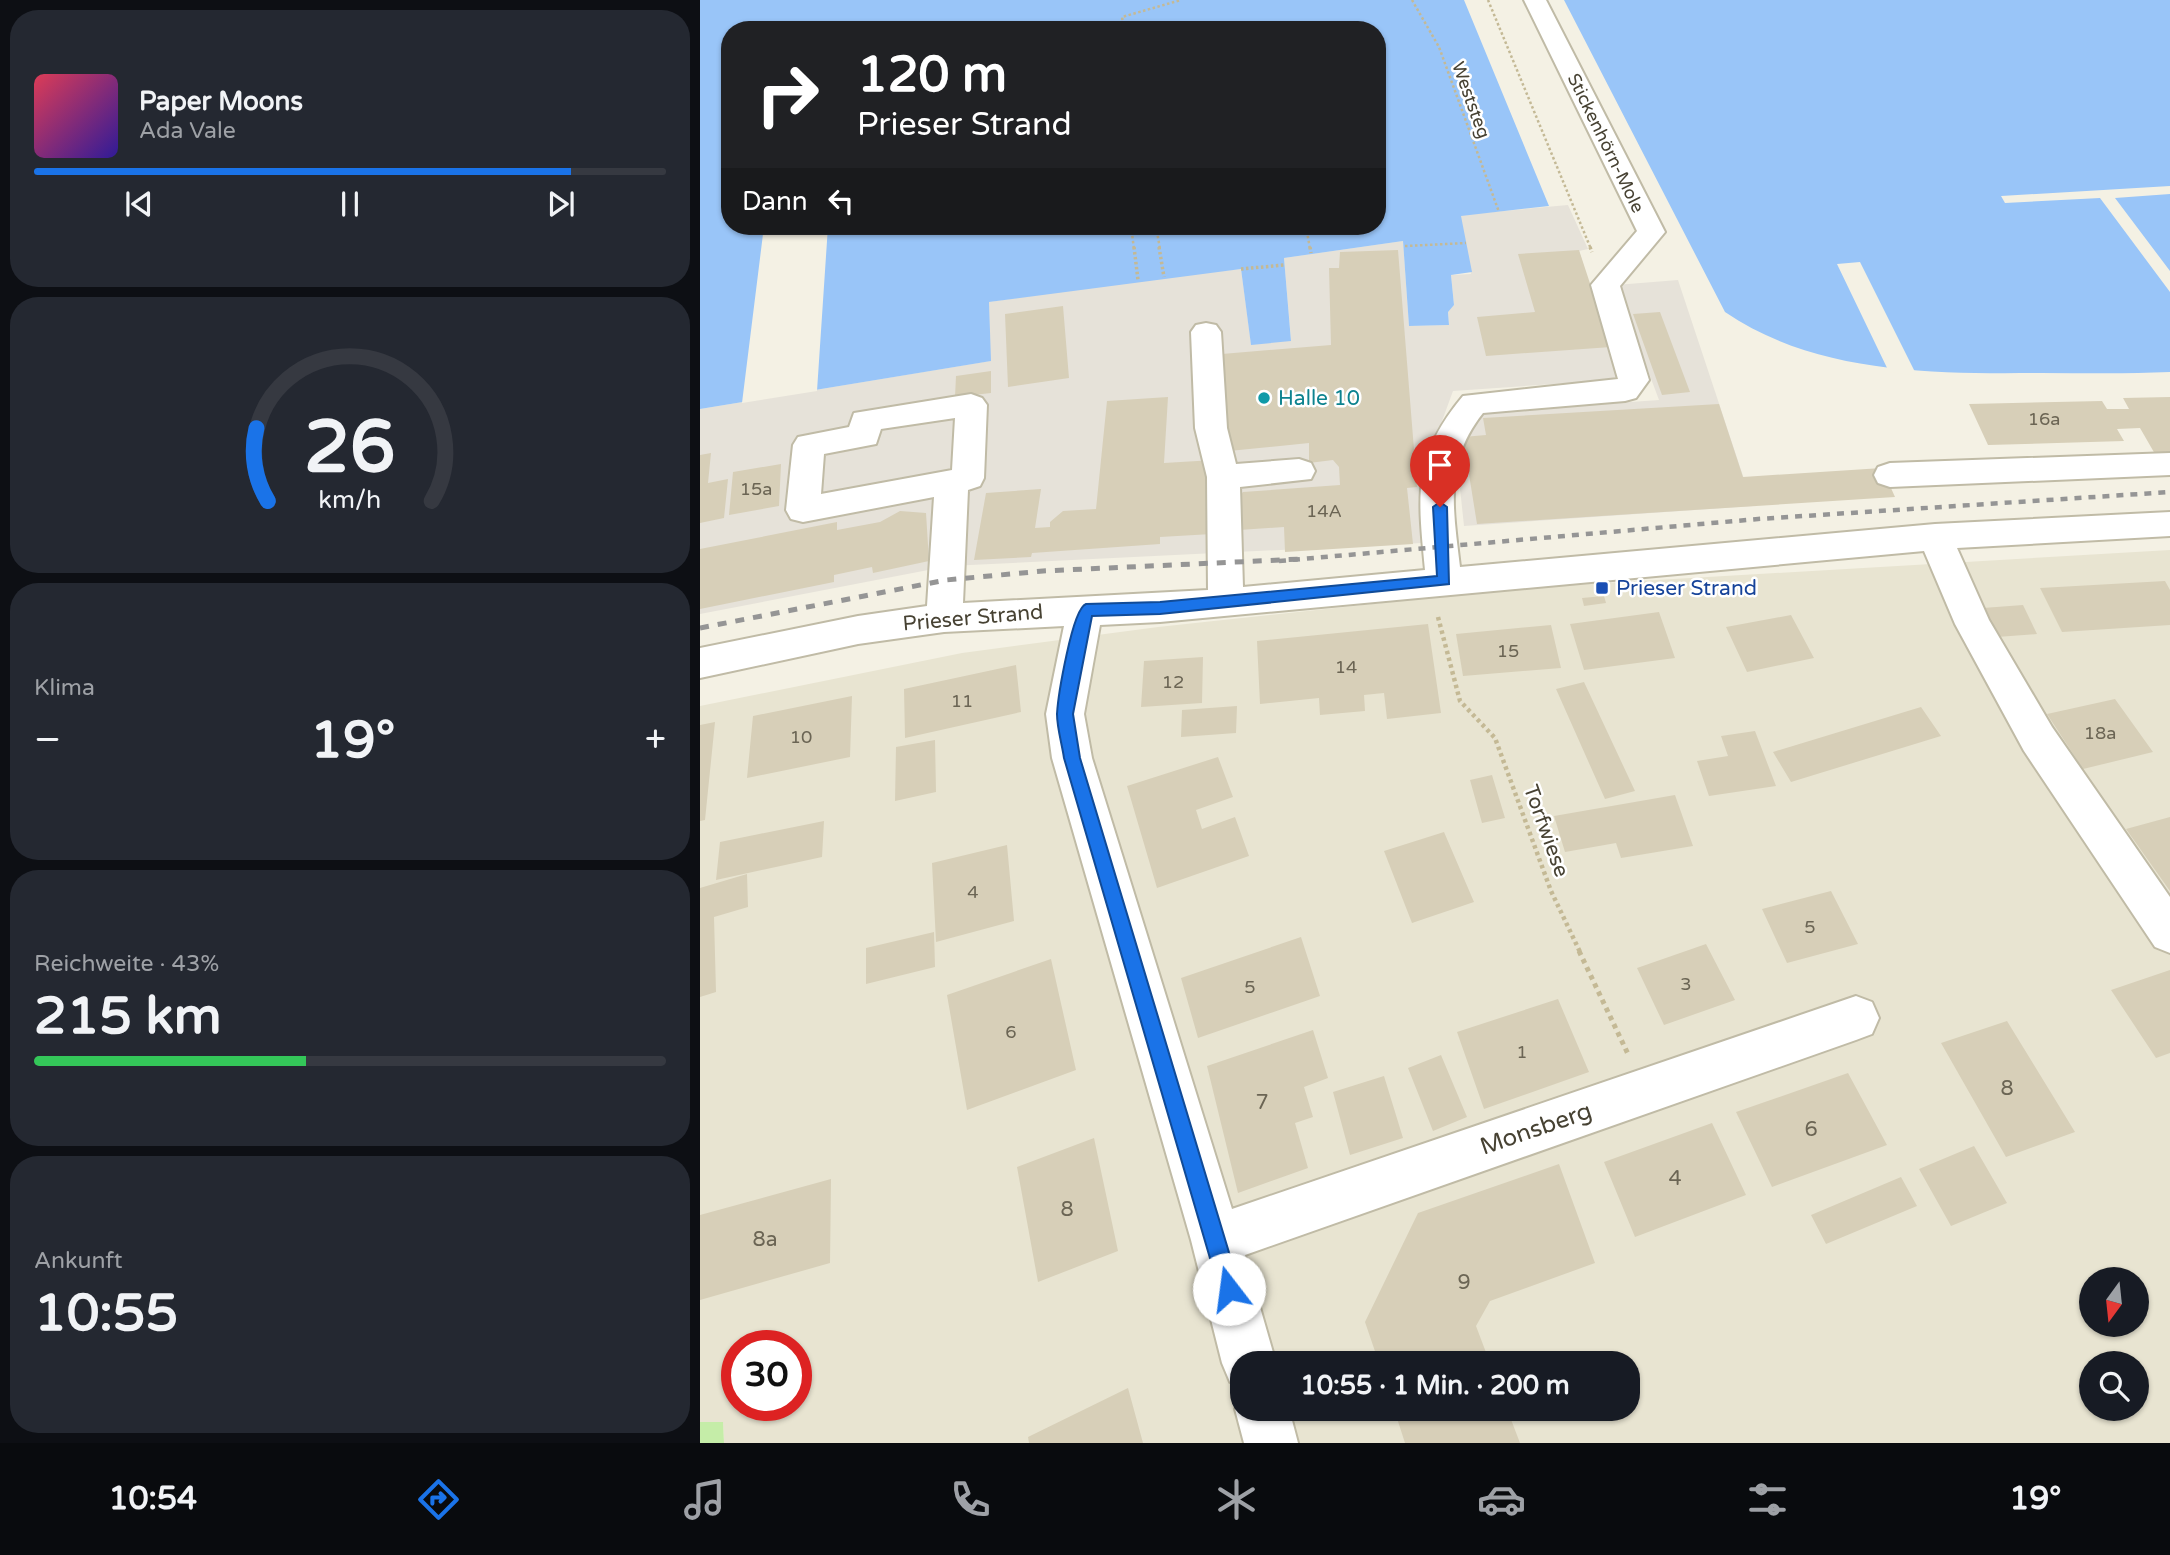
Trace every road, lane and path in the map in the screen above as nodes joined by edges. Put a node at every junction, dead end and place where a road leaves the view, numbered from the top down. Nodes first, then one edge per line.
1 (1181, 0) edge
2 (1412, 0) edge
3 (1488, 0) edge
4 (1535, 0) edge
5 (1123, 21) edge
6 (1499, 212) dead end
7 (1132, 235) edge
8 (1157, 235) edge
9 (1308, 235) edge
10 (1466, 243) dead end
11 (1405, 246) dead end
12 (1311, 253) dead end
13 (1284, 265) dead end
14 (1241, 269) dead end
15 (1164, 277) dead end
16 (1138, 280) dead end
17 (1605, 285) junction
18 (1206, 332) dead end
19 (2170, 464) edge
20 (1299, 471) dead end
21 (1890, 475) dead end
22 (1223, 477) junction
23 (951, 482) junction
24 (2164, 534) edge
25 (1935, 537) junction
26 (1437, 581) junction
27 (1226, 601) junction
28 (1086, 610) junction
29 (944, 618) junction
30 (700, 663) edge
31 (2170, 933) edge
32 (1856, 1018) dead end
33 (1646, 1091) junction
34 (1216, 1240) junction
35 (1246, 1351) edge
36 (1265, 1421) edge
37 (1271, 1443) edge

1 - 5 path
2 - 6 path, Weststeg
3 - 17 path
4 - 17 street, Stickenhörn-Mole
7 - 16 path
8 - 15 path
9 - 12 path
10 - 11 path
13 - 14 path
17 - 26 street
18 - 22 street
19 - 21 street
20 - 22 street
22 - 27 street
23 - 23 street
23 - 29 street
24 - 25 street, Prieser Strand
25 - 26 street, Prieser Strand
25 - 31 street
26 - 27 street, Prieser Strand
26 - 33 path, Torfwiese
27 - 28 street, Prieser Strand
28 - 29 street, Prieser Strand
28 - 34 street
29 - 30 street, Prieser Strand
32 - 33 street, Monsberg
33 - 34 street, Monsberg
34 - 35 street
36 - 37 street

